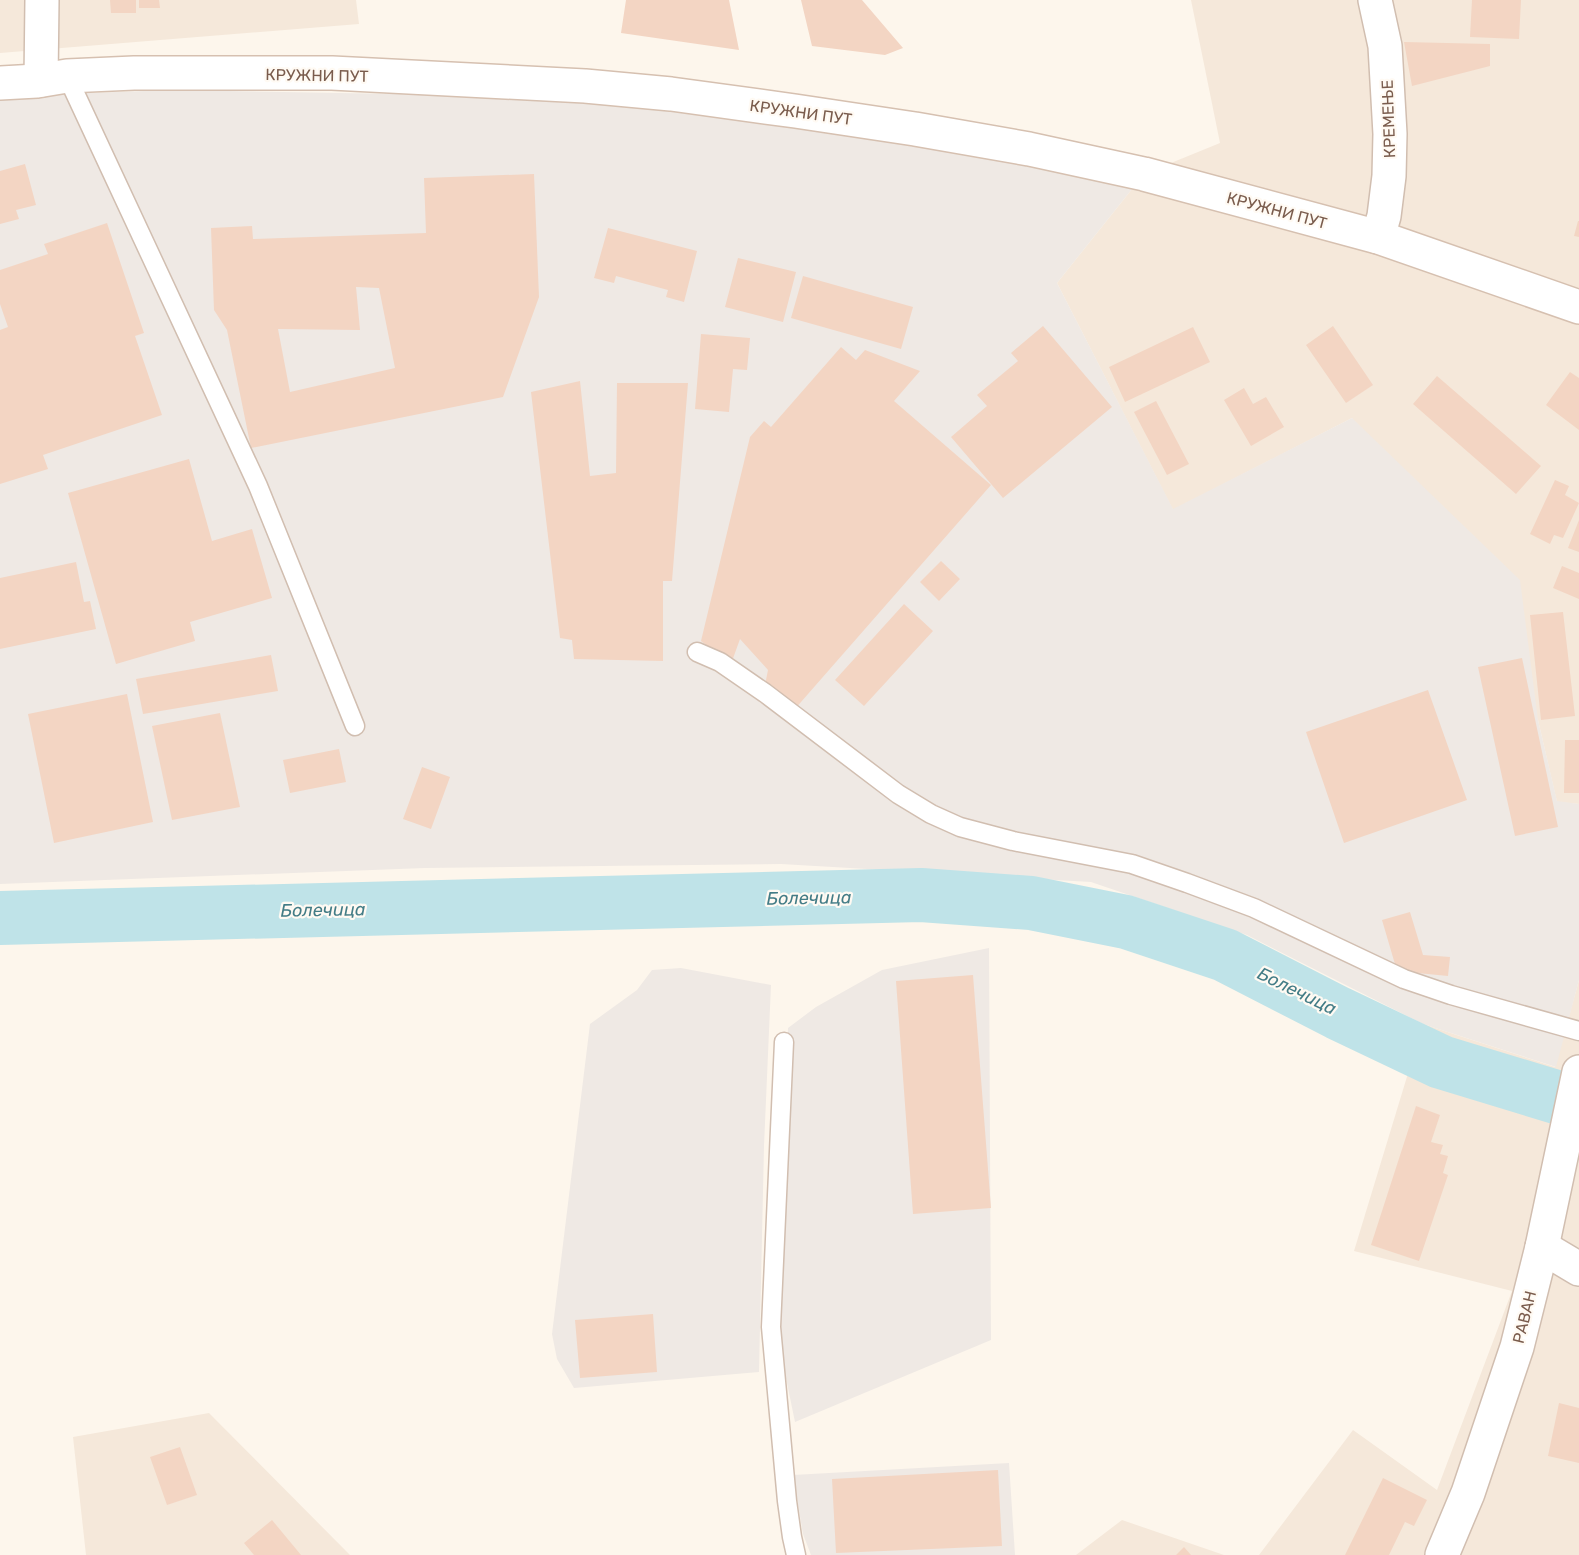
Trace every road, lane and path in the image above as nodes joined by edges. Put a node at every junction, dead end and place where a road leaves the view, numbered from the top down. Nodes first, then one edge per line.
1 (42, 0) edge
2 (1375, 0) edge
3 (54, 78) junction
4 (0, 83) edge
5 (1377, 237) junction
6 (1579, 307) edge
7 (697, 652) dead end
8 (355, 726) dead end
9 (1579, 1031) edge
10 (784, 1042) dead end
11 (1579, 1072) edge
12 (1542, 1247) junction
13 (1579, 1269) edge
14 (796, 1555) edge
15 (1442, 1555) edge

1 - 3 main road
2 - 5 main road, КРЕМЕЊЕ
3 - 4 main road, КРУЖНИ ПУТ
3 - 5 main road, КРУЖНИ ПУТ
3 - 8 lane
5 - 6 main road, КРУЖНИ ПУТ
7 - 9 lane
10 - 14 lane
11 - 12 main road, РАВАН
12 - 13 main road
12 - 15 main road, РАВАН

